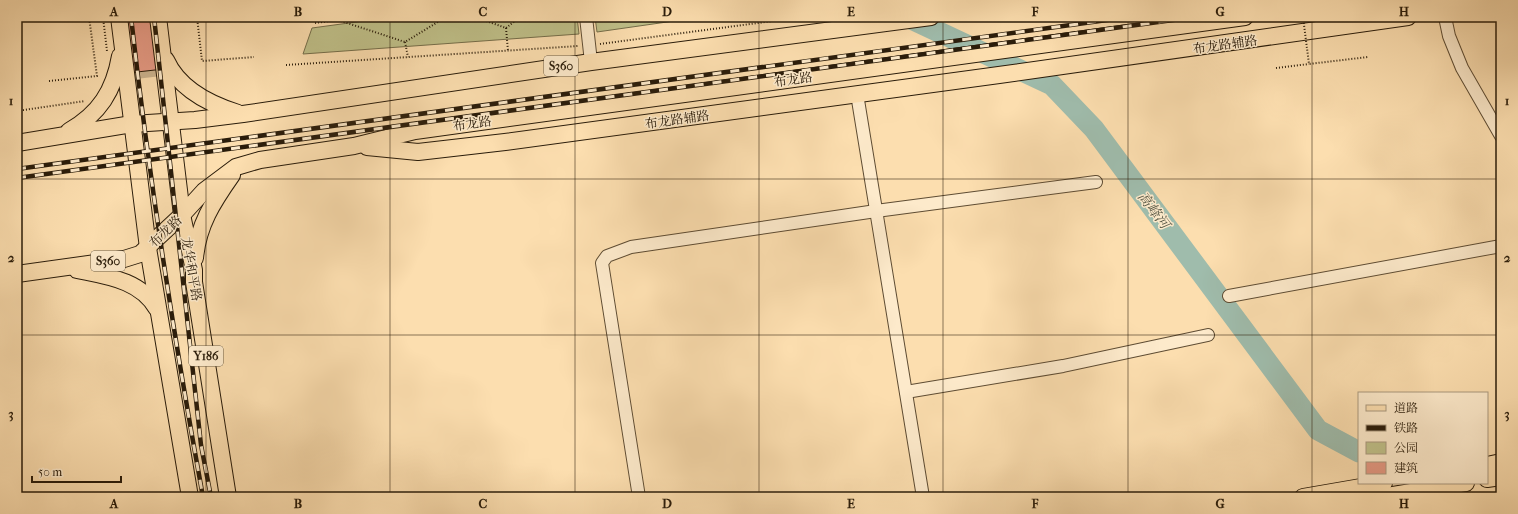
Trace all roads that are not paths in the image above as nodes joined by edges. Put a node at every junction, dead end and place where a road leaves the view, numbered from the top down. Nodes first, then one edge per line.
1 (119, 17) edge
2 (158, 17) edge
3 (586, 17) edge
4 (931, 17) edge
5 (1245, 17) edge
6 (1408, 17) edge
7 (1445, 17) edge
8 (122, 41) junction
9 (162, 52) junction
10 (591, 62) junction
11 (858, 94) junction
12 (243, 114) junction
13 (171, 121) junction
14 (132, 124) junction
15 (63, 134) junction
16 (1501, 136) edge
17 (17, 143) edge
18 (354, 146) junction
19 (236, 168) junction
20 (1096, 182) dead end
21 (876, 211) junction
22 (182, 215) junction
23 (1501, 246) edge
24 (148, 248) junction
25 (66, 267) junction
26 (194, 270) junction
27 (17, 274) edge
28 (1230, 296) dead end
29 (159, 312) junction
30 (1208, 335) dead end
31 (906, 392) junction
32 (1501, 462) edge
33 (1488, 465) edge
34 (1501, 477) edge
35 (1488, 479) edge
36 (1378, 484) edge
37 (1460, 484) edge
38 (190, 497) edge
39 (228, 497) edge
40 (639, 497) edge
41 (922, 497) edge
42 (1303, 497) edge
43 (1381, 497) edge

1 - 8 main road
2 - 9 main road, 龙华和平路 / Y186
3 - 10 street
4 - 10 main road, S360
5 - 18 main road, 布龙路 / S360
6 - 11 main road, 布龙路辅路
7 - 16 street
8 - 14 main road
8 - 15 main road
9 - 12 main road
9 - 13 main road, 龙华和平路 / Y186
10 - 12 main road, S360
11 - 18 main road, 布龙路辅路
11 - 21 street
12 - 13 main road, S360
13 - 14 main road, S360
13 - 22 main road, 龙华和平路 / Y186
14 - 15 main road, S360
14 - 24 main road
15 - 17 main road, S360
18 - 19 main road, 布龙路 / S360
19 - 22 main road, 布龙路 / S360
19 - 26 main road
20 - 21 street
21 - 31 street
21 - 40 street
22 - 24 main road, 布龙路 / S360
22 - 26 main road, 龙华和平路 / Y186
23 - 28 street
24 - 25 main road, 布龙路 / S360
24 - 29 main road
25 - 27 main road, 布龙路 / S360
25 - 29 main road
26 - 39 main road, 龙华和平路 / Y186
29 - 38 main road
30 - 31 street
31 - 41 street
32 - 33 main road
34 - 35 main road
36 - 42 main road
37 - 43 main road

